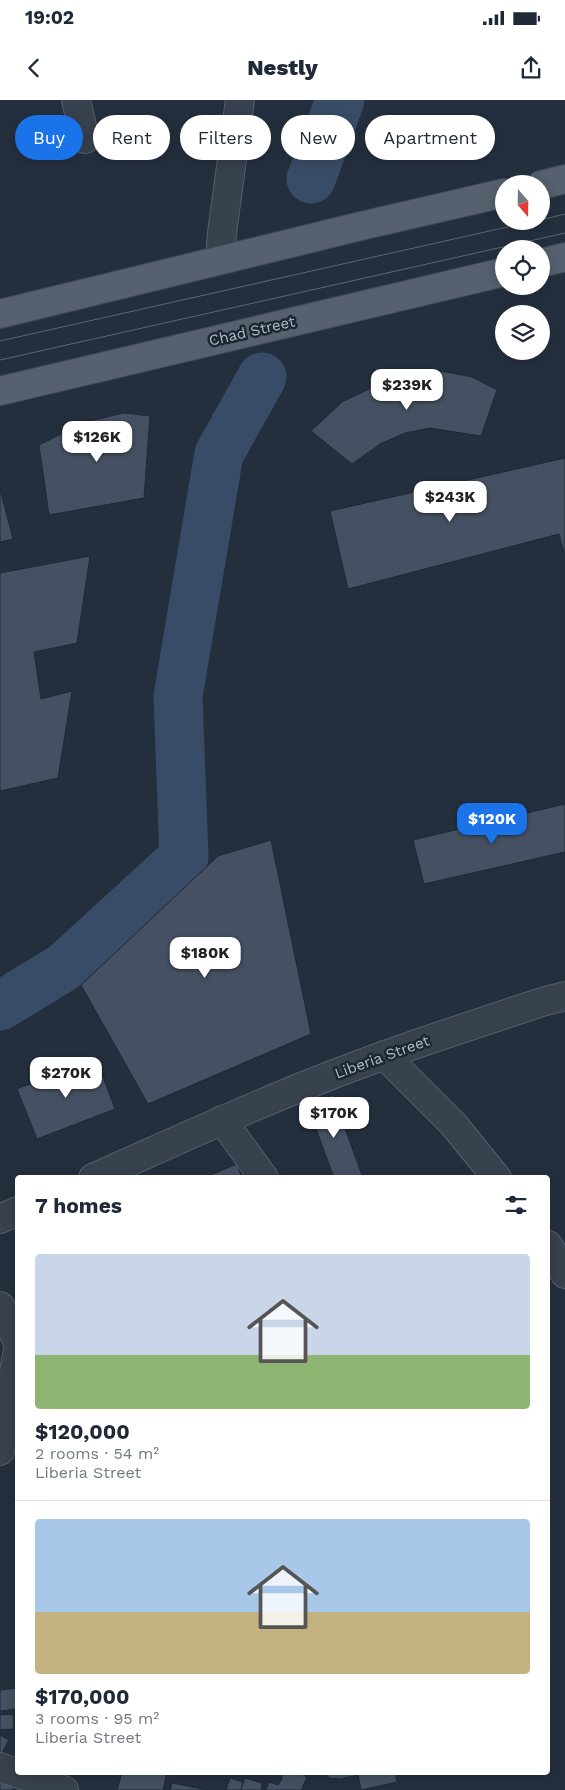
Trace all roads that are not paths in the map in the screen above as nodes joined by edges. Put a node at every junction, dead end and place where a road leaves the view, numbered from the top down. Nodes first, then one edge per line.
1 (76, 100) edge
2 (240, 100) edge
3 (85, 139) dead end
4 (565, 180) edge
5 (550, 183) edge
6 (495, 196) edge
7 (565, 257) edge
8 (220, 260) junction
9 (550, 261) edge
10 (495, 274) edge
11 (0, 302) edge
12 (49, 303) junction
13 (0, 314) edge
14 (0, 391) edge
15 (565, 996) edge
16 (384, 1055) junction
17 (222, 1120) junction
18 (100, 1175) edge
19 (262, 1175) edge
20 (495, 1175) edge
21 (15, 1212) edge
22 (0, 1219) edge
23 (550, 1248) edge
24 (565, 1274) edge
25 (0, 1306) edge
26 (15, 1336) edge
27 (15, 1366) edge
28 (0, 1452) edge
29 (0, 1767) edge
30 (15, 1772) edge
31 (22, 1775) edge
32 (64, 1790) edge

1 - 3 street
2 - 8 street
4 - 5 main road
6 - 8 main road
7 - 9 main road
8 - 12 main road
10 - 14 main road, Chad Street
11 - 12 main road
12 - 13 main road
15 - 16 street, Liberia Street
16 - 17 street, Liberia Street
16 - 20 street
17 - 18 street, Liberia Street
17 - 19 street
21 - 22 street
23 - 24 street
25 - 26 street
27 - 28 street
29 - 30 street
31 - 32 street

